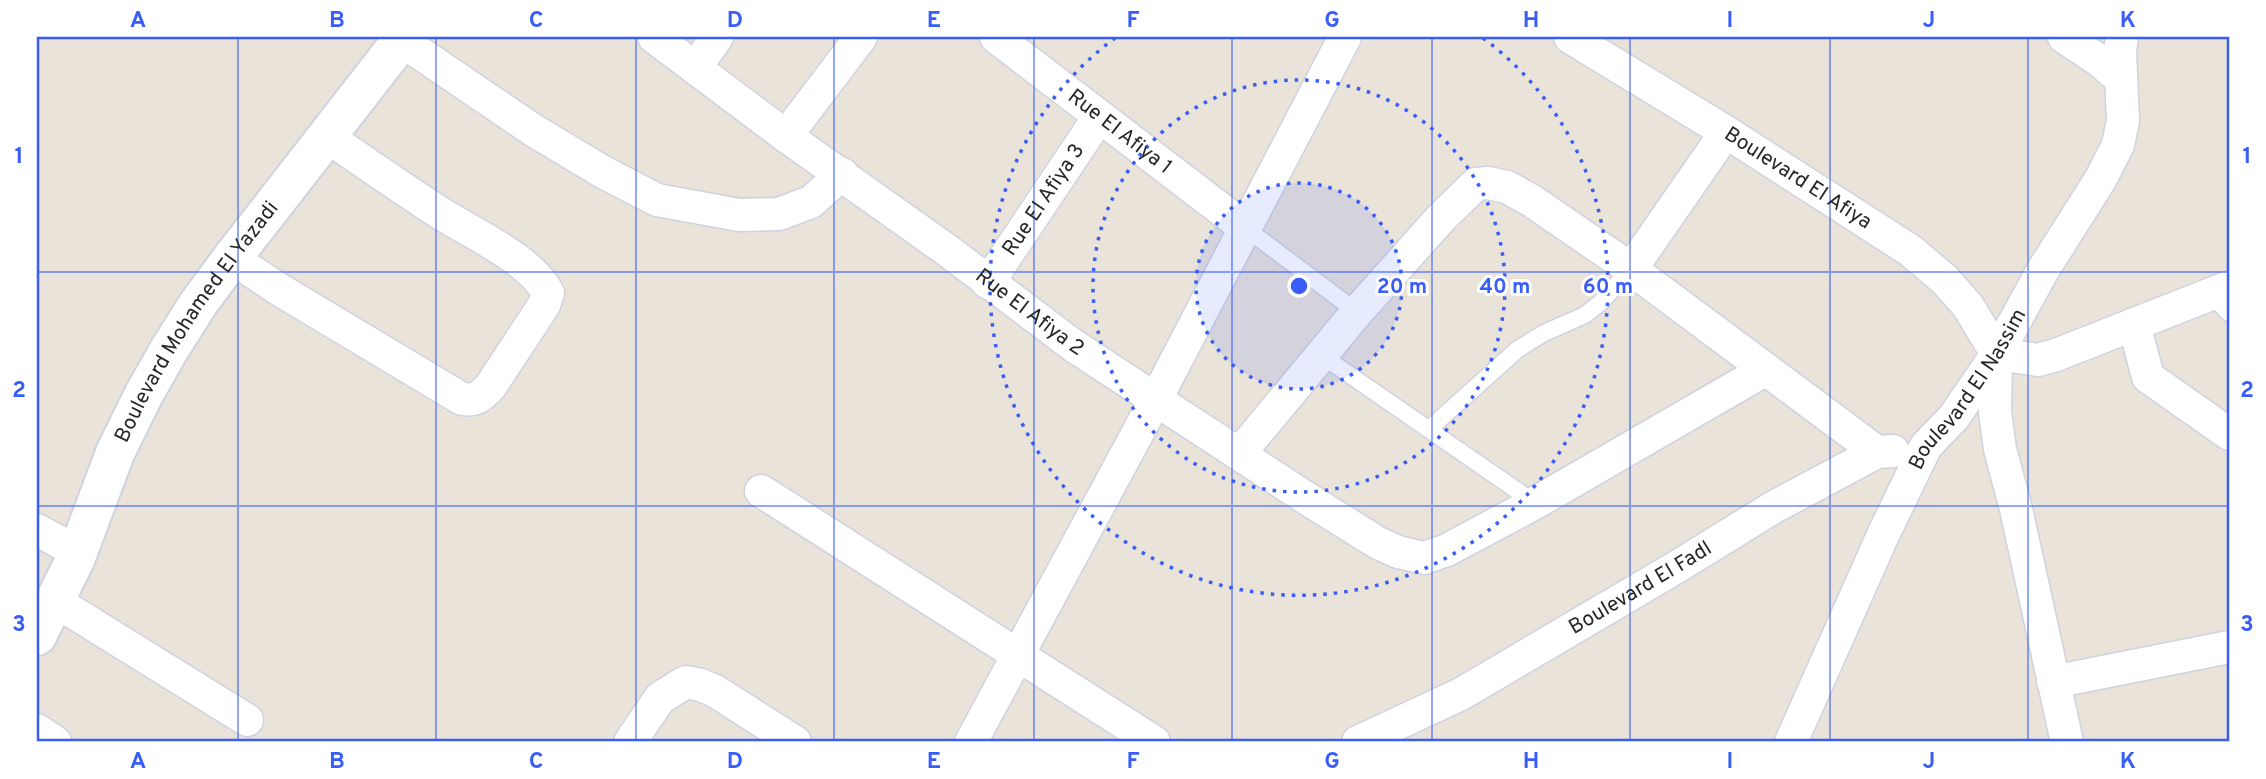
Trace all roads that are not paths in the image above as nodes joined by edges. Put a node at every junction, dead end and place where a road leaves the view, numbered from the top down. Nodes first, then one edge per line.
1 (654, 37) edge
2 (717, 37) edge
3 (861, 37) edge
4 (996, 37) edge
5 (1345, 37) edge
6 (2064, 37) edge
7 (2122, 37) edge
8 (1575, 38) edge
9 (403, 39) edge
10 (695, 68) junction
11 (2121, 79) junction
12 (1099, 117) junction
13 (1726, 132) junction
14 (326, 136) junction
15 (786, 136) junction
16 (842, 174) junction
17 (1244, 227) junction
18 (232, 258) junction
19 (1631, 269) junction
20 (988, 283) junction
21 (2223, 298) edge
22 (1357, 312) junction
23 (2134, 324) junction
24 (1997, 354) junction
25 (1321, 355) junction
26 (1765, 370) junction
27 (1156, 400) junction
28 (1429, 429) junction
29 (2229, 434) edge
30 (1926, 446) junction
31 (1877, 452) junction
32 (1239, 454) junction
33 (761, 491) dead end
34 (1535, 503) junction
35 (37, 530) edge
36 (78, 552) junction
37 (43, 620) edge
38 (2229, 647) edge
39 (1018, 654) junction
40 (2053, 682) junction
41 (247, 720) dead end
42 (37, 730) edge
43 (55, 742) edge
44 (630, 742) edge
45 (795, 742) edge
46 (971, 742) edge
47 (1154, 742) edge
48 (1358, 742) edge
49 (1791, 742) edge
50 (2067, 742) edge

1 - 10 street, Rue El Afiya 2
2 - 10 street
3 - 15 street
4 - 12 street, Rue El Afiya 1
5 - 17 street
6 - 11 street
7 - 11 street, Boulevard El Nassim
8 - 13 street, Boulevard El Afiya
9 - 14 street, Boulevard Mohamed El Yazadi
9 - 16 street
10 - 15 street, Rue El Afiya 2
11 - 24 street, Boulevard El Nassim
12 - 17 street, Rue El Afiya 1
12 - 20 street, Rue El Afiya 3
13 - 19 street
13 - 24 street, Boulevard El Afiya
14 - 18 street, Boulevard Mohamed El Yazadi
14 - 18 street
15 - 16 street, Rue El Afiya 2
16 - 20 street, Rue El Afiya 2
17 - 22 lane
17 - 27 street
18 - 36 street, Boulevard Mohamed El Yazadi
19 - 22 street
19 - 26 street
19 - 28 lane
20 - 27 street, Rue El Afiya 2
21 - 23 street
22 - 25 street
23 - 24 street
23 - 29 street
24 - 30 street, Boulevard El Nassim
24 - 40 street
25 - 28 lane
25 - 32 street
26 - 31 street
26 - 34 street
27 - 32 street, Rue El Afiya 2
27 - 39 street
28 - 34 lane
30 - 31 street, Boulevard El Fadl
30 - 49 street, Boulevard El Nassim
31 - 48 street, Boulevard El Fadl
32 - 34 street, Rue El Afiya 2
33 - 39 street
35 - 36 street
36 - 37 street, Boulevard Mohamed El Yazadi
37 - 41 street
38 - 40 street
39 - 46 street
39 - 47 street
40 - 50 street
42 - 43 street
44 - 45 street

